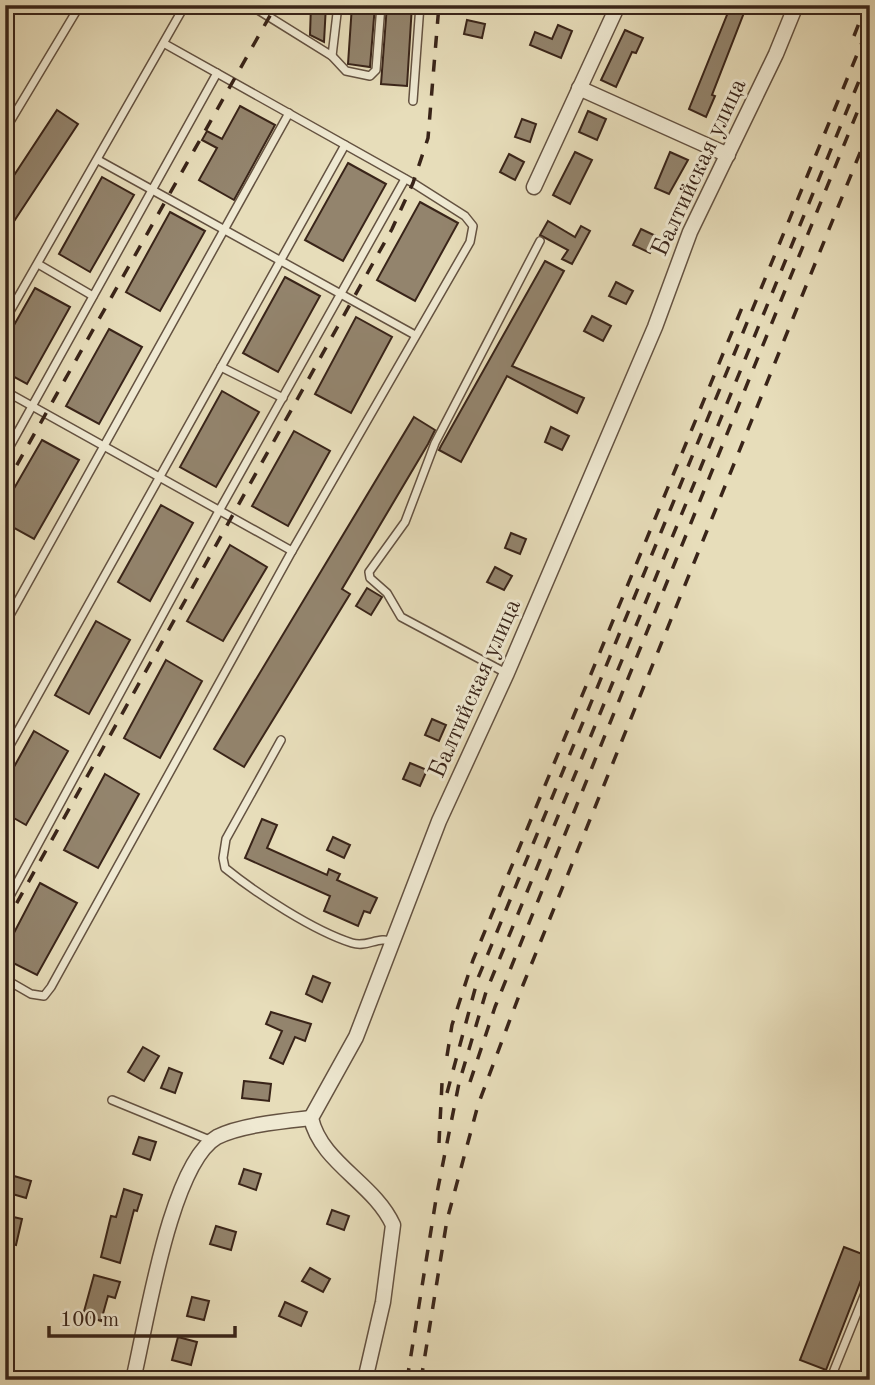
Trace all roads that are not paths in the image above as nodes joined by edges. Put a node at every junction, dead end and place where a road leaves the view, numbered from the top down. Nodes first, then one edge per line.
1 (12, 5) edge
2 (80, 5) edge
3 (185, 5) edge
4 (250, 5) edge
5 (338, 5) edge
6 (381, 5) edge
7 (420, 5) edge
8 (618, 5) edge
9 (796, 5) edge
10 (5, 15) edge
11 (165, 44) junction
12 (332, 56) junction
13 (217, 73) junction
14 (579, 88) junction
15 (412, 101) dead end
16 (289, 113) junction
17 (5, 130) edge
18 (345, 145) junction
19 (728, 155) junction
20 (98, 160) junction
21 (405, 178) junction
22 (534, 187) dead end
23 (152, 190) junction
24 (224, 230) junction
25 (540, 241) dead end
26 (280, 261) junction
27 (38, 264) junction
28 (341, 294) junction
29 (93, 296) junction
30 (5, 320) edge
31 (415, 335) junction
32 (221, 367) junction
33 (5, 391) edge
34 (283, 398) junction
35 (32, 406) junction
36 (104, 446) junction
37 (5, 455) edge
38 (159, 477) junction
39 (219, 511) junction
40 (292, 551) junction
41 (5, 624) edge
42 (507, 673) junction
43 (281, 740) dead end
44 (5, 754) edge
45 (5, 905) edge
46 (394, 943) junction
47 (5, 979) edge
48 (112, 1100) dead end
49 (311, 1118) junction
50 (212, 1141) junction
51 (870, 1281) edge
52 (133, 1380) edge
53 (365, 1380) edge
54 (830, 1380) edge

1 - 10 street
2 - 17 lane
3 - 11 lane
4 - 12 lane
5 - 12 lane
6 - 12 lane
7 - 15 lane
8 - 14 street
9 - 19 street, Балтийская улица
11 - 13 lane
11 - 20 lane
13 - 16 lane
13 - 23 lane
14 - 19 street
14 - 22 street
16 - 18 lane
16 - 24 lane
18 - 21 lane
18 - 26 lane
19 - 42 street, Балтийская улица
20 - 23 lane
20 - 27 lane
21 - 28 lane
21 - 31 lane
23 - 24 lane
23 - 29 lane
24 - 26 lane
24 - 36 lane
25 - 42 lane
26 - 28 lane
26 - 32 lane
27 - 29 lane
27 - 30 lane
28 - 31 lane
28 - 34 lane
29 - 35 lane
31 - 40 lane
32 - 34 lane
32 - 38 lane
33 - 35 lane
34 - 39 lane
35 - 36 lane
35 - 37 lane
36 - 38 lane
36 - 41 lane
38 - 39 lane
38 - 44 lane
39 - 40 lane
39 - 45 lane
40 - 47 lane
42 - 46 street, Балтийская улица
43 - 46 lane
46 - 49 street, Балтийская улица
48 - 50 lane
49 - 50 street
49 - 53 street
50 - 52 street
51 - 54 lane

